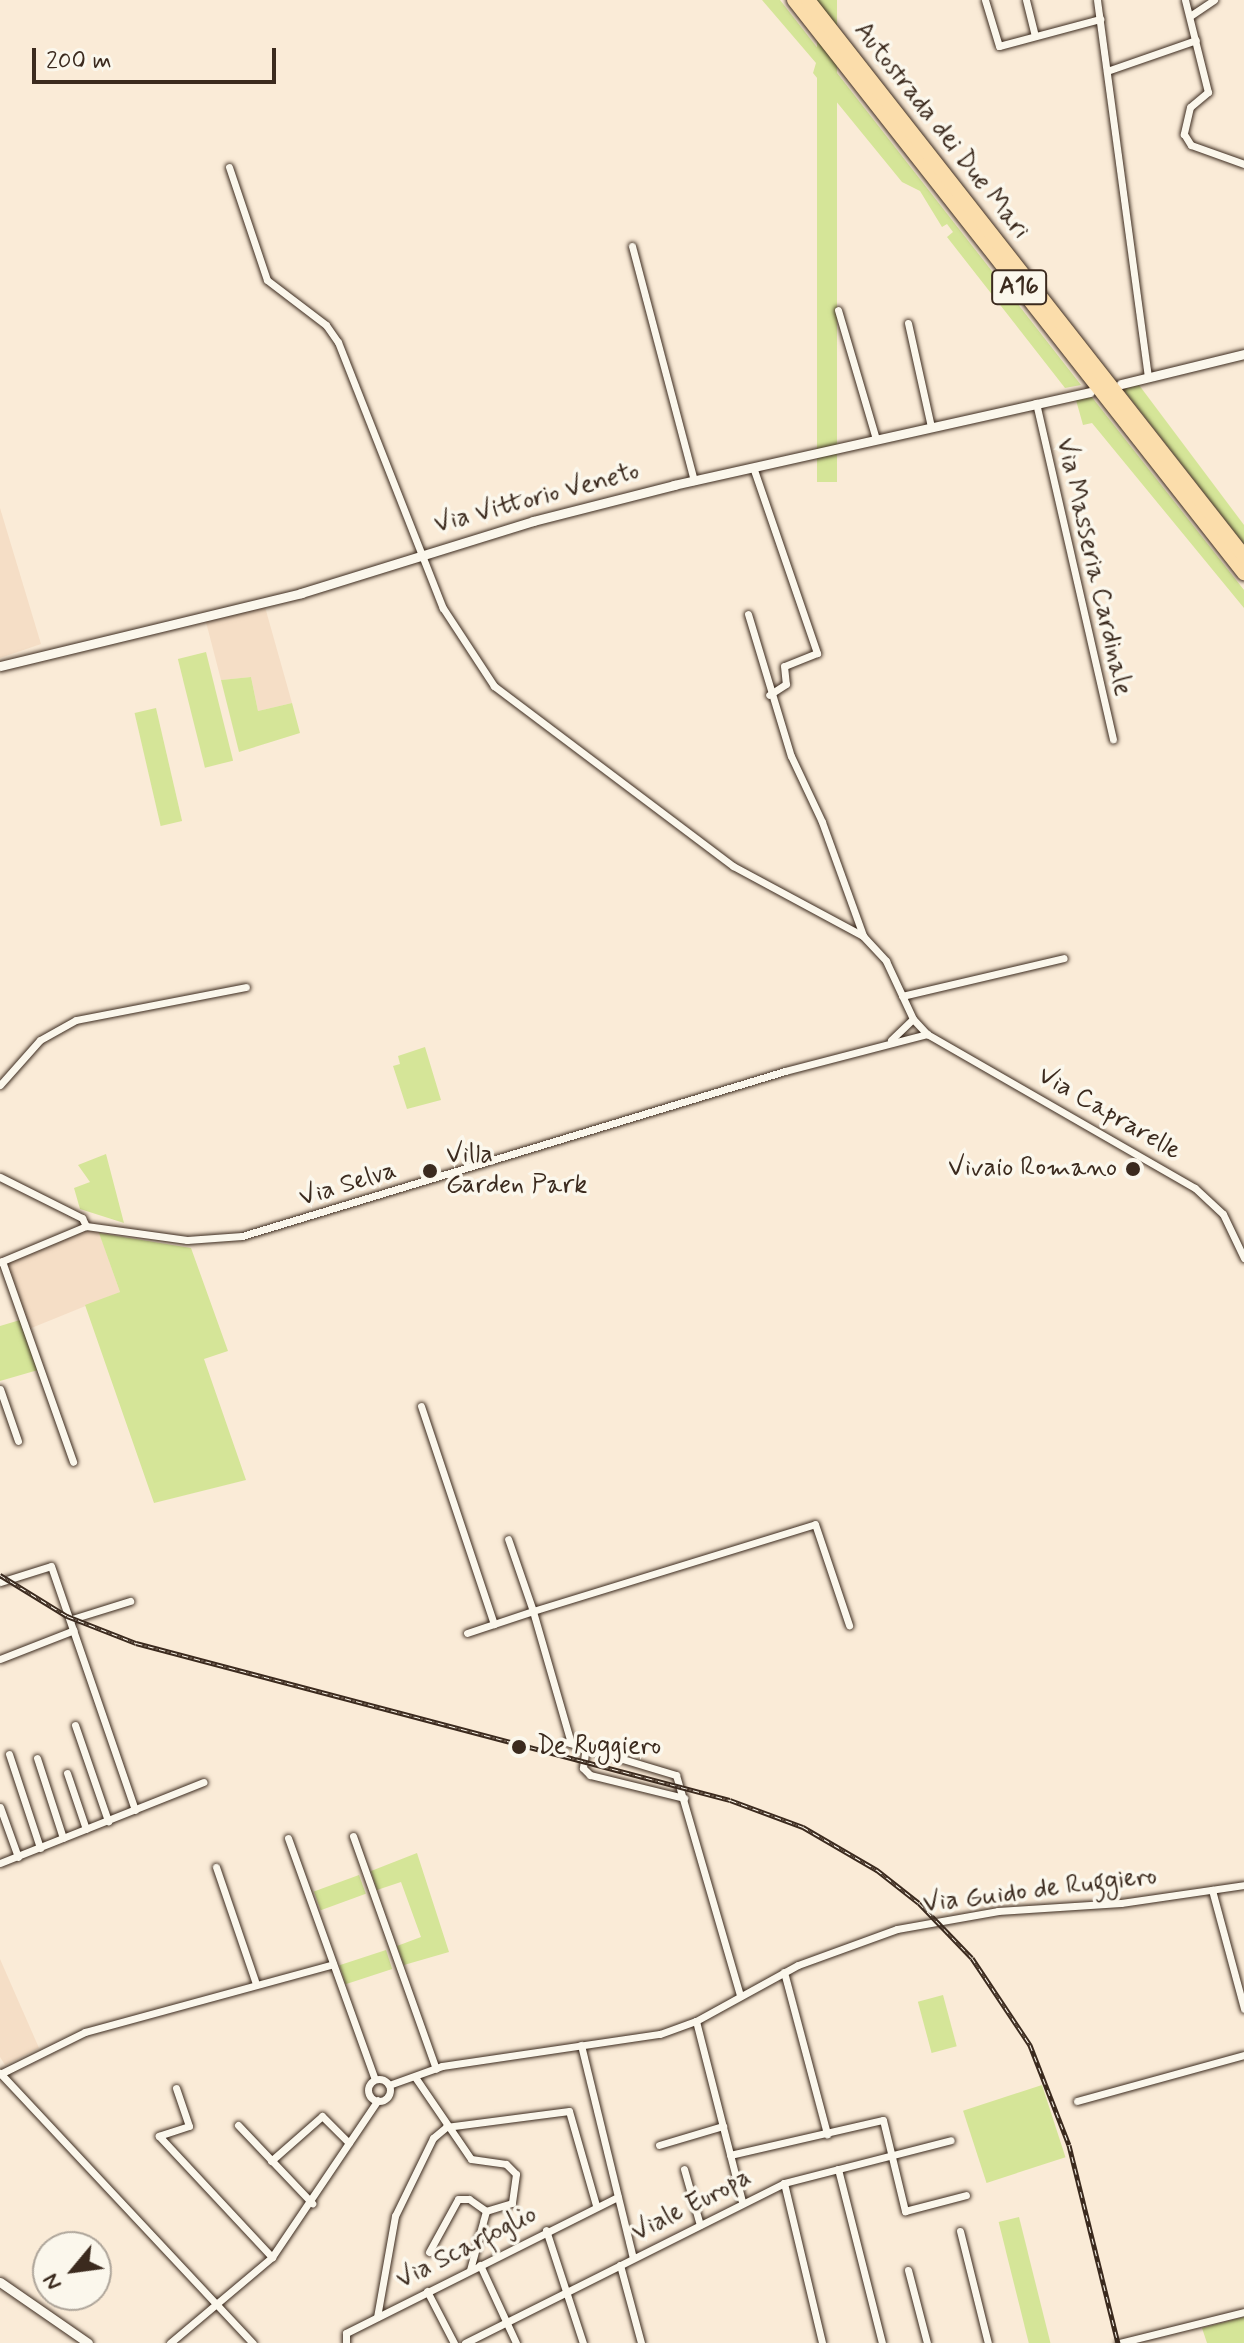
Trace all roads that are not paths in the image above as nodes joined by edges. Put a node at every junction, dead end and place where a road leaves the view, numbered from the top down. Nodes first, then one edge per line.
1 (794, 0) edge
2 (808, 0) edge
3 (985, 0) edge
4 (1026, 0) edge
5 (1097, 0) edge
6 (1185, 0) edge
7 (1214, 0) edge
8 (1190, 16) junction
9 (1100, 19) junction
10 (1035, 35) junction
11 (1196, 40) junction
12 (1107, 71) junction
13 (1244, 164) edge
14 (229, 167) dead end
15 (632, 246) dead end
16 (838, 310) dead end
17 (908, 323) dead end
18 (1244, 354) edge
19 (1148, 378) junction
20 (1121, 384) dead end
21 (1090, 392) dead end
22 (1036, 403) junction
23 (931, 427) junction
24 (876, 439) junction
25 (753, 467) junction
26 (694, 481) junction
27 (423, 553) junction
28 (1244, 556) edge
29 (1244, 573) edge
30 (748, 614) dead end
31 (0, 666) edge
32 (769, 695) junction
33 (1113, 739) dead end
34 (863, 936) junction
35 (1064, 958) dead end
36 (246, 987) dead end
37 (902, 996) junction
38 (913, 1019) junction
39 (927, 1034) junction
40 (889, 1042) junction
41 (0, 1085) edge
42 (0, 1177) edge
43 (86, 1226) junction
44 (1241, 1240) edge
45 (1244, 1258) edge
46 (1, 1262) edge
47 (0, 1389) edge
48 (421, 1406) dead end
49 (18, 1441) dead end
50 (73, 1462) dead end
51 (508, 1539) dead end
52 (0, 1582) edge
53 (130, 1601) dead end
54 (533, 1611) junction
55 (72, 1619) junction
56 (494, 1624) junction
57 (849, 1625) dead end
58 (74, 1630) junction
59 (467, 1633) dead end
60 (0, 1659) edge
61 (75, 1725) dead end
62 (586, 1746) junction
63 (9, 1754) dead end
64 (37, 1758) dead end
65 (67, 1773) dead end
66 (204, 1782) dead end
67 (684, 1798) junction
68 (0, 1807) edge
69 (135, 1810) junction
70 (108, 1821) junction
71 (86, 1829) junction
72 (353, 1836) dead end
73 (63, 1838) junction
74 (288, 1838) dead end
75 (40, 1848) junction
76 (18, 1857) junction
77 (0, 1863) edge
78 (216, 1867) dead end
79 (1244, 1885) edge
80 (1212, 1890) junction
81 (333, 1964) junction
82 (784, 1972) junction
83 (256, 1984) junction
84 (740, 1996) junction
85 (1244, 2009) edge
86 (696, 2021) junction
87 (581, 2045) junction
88 (1244, 2055) edge
89 (436, 2069) junction
90 (0, 2074) edge
91 (415, 2077) junction
92 (375, 2079) junction
93 (389, 2085) junction
94 (176, 2088) dead end
95 (378, 2100) junction
96 (1077, 2101) dead end
97 (238, 2125) dead end
98 (723, 2126) junction
99 (446, 2127) junction
100 (827, 2134) junction
101 (951, 2140) dead end
102 (349, 2143) junction
103 (659, 2145) dead end
104 (730, 2155) junction
105 (891, 2155) junction
106 (271, 2161) junction
107 (684, 2169) dead end
108 (838, 2169) junction
109 (784, 2183) junction
110 (966, 2195) dead end
111 (618, 2197) junction
112 (742, 2202) junction
113 (312, 2203) junction
114 (596, 2205) junction
115 (486, 2211) junction
116 (700, 2225) junction
117 (546, 2230) junction
118 (960, 2231) dead end
119 (429, 2252) dead end
120 (272, 2257) junction
121 (633, 2258) junction
122 (480, 2265) junction
123 (620, 2265) junction
124 (470, 2270) junction
125 (908, 2270) dead end
126 (0, 2282) edge
127 (427, 2291) junction
128 (566, 2292) junction
129 (217, 2306) junction
130 (1244, 2312) edge
131 (377, 2317) junction
132 (507, 2322) junction
133 (88, 2343) edge
134 (170, 2343) edge
135 (253, 2343) edge
136 (346, 2343) edge
137 (454, 2343) edge
138 (465, 2343) edge
139 (516, 2343) edge
140 (583, 2343) edge
141 (641, 2343) edge
142 (822, 2343) edge
143 (882, 2343) edge
144 (927, 2343) edge
145 (988, 2343) edge
146 (1119, 2343) edge

1 - 29 highway, Autostrada dei Due Mari / A16
2 - 28 highway, Autostrada dei Due Mari / A16
3 - 10 street
4 - 10 street
5 - 9 street
6 - 8 street
7 - 8 street
8 - 11 street
9 - 10 street
9 - 12 street
11 - 12 street
11 - 13 street
12 - 19 street
14 - 27 street
15 - 26 street
16 - 24 street
17 - 23 street
18 - 19 street
19 - 20 street
21 - 22 street, Via Vittorio Veneto
22 - 23 street, Via Vittorio Veneto
22 - 33 street, Via Masseria Cardinale
23 - 24 street, Via Vittorio Veneto
24 - 25 street, Via Vittorio Veneto
25 - 26 street, Via Vittorio Veneto
25 - 32 street
26 - 27 street, Via Vittorio Veneto
27 - 31 street, Via Vittorio Veneto
27 - 34 street
30 - 32 street
32 - 34 street
34 - 37 street, Via Caprarelle
35 - 37 street
36 - 41 street
37 - 38 street, Via Caprarelle
38 - 39 street, Via Caprarelle
38 - 40 street, Via Selva
39 - 40 street, Via Selva
39 - 44 street, Via Caprarelle
40 - 43 street, Via Selva
42 - 43 street
43 - 46 street
44 - 45 street, Via Caprarelle
46 - 50 street
47 - 49 street
48 - 56 street
51 - 54 street
52 - 55 street
53 - 55 street
54 - 56 street
54 - 57 street
54 - 62 street
55 - 58 street
56 - 59 street
58 - 60 street
58 - 69 street
61 - 70 street
62 - 67 street
62 - 67 street
63 - 75 street
64 - 73 street
65 - 71 street
66 - 69 street
67 - 84 street
68 - 76 street
69 - 70 street
70 - 71 street
71 - 73 street
72 - 89 street
73 - 75 street
74 - 81 street
75 - 76 street
76 - 77 street
78 - 83 street
79 - 80 street, Via Guido de Ruggiero
80 - 82 street, Via Guido de Ruggiero
80 - 85 street
81 - 83 street
81 - 92 street
82 - 84 street, Via Guido de Ruggiero
82 - 100 street
83 - 90 street
84 - 86 street, Via Guido de Ruggiero
86 - 87 street, Via Guido de Ruggiero
86 - 98 street
87 - 89 street, Via Guido de Ruggiero
87 - 111 street
88 - 96 street
89 - 91 street, Via Guido de Ruggiero
90 - 129 street
91 - 93 street, Via Guido de Ruggiero
91 - 99 street
92 - 93 street
92 - 95 street
93 - 95 street
94 - 120 street
95 - 102 street
97 - 106 street
98 - 103 street
98 - 104 street
99 - 114 street
99 - 115 street
99 - 131 street
100 - 104 street
100 - 105 street
101 - 105 street, Viale Europa
102 - 106 street
102 - 113 street
104 - 112 street
105 - 108 street, Viale Europa
105 - 110 street
106 - 113 street
107 - 116 street
108 - 109 street, Viale Europa
108 - 143 street
109 - 112 street, Viale Europa
109 - 142 street
111 - 114 street, Via Scarfoglio
111 - 121 street
112 - 116 street, Viale Europa
113 - 120 street
114 - 117 street, Via Scarfoglio
115 - 119 street
115 - 124 street
116 - 121 street, Viale Europa
117 - 122 street, Via Scarfoglio
117 - 128 street
118 - 145 street
120 - 129 street
121 - 123 street, Viale Europa
122 - 124 street, Via Scarfoglio
122 - 132 street
123 - 128 street, Viale Europa
123 - 141 street
124 - 127 street, Via Scarfoglio
125 - 144 street
126 - 133 street
127 - 131 street, Via Scarfoglio
127 - 137 street
128 - 132 street, Viale Europa
128 - 140 street
129 - 134 street
129 - 135 street
130 - 146 street
131 - 136 street, Via Scarfoglio
132 - 138 street, Viale Europa
132 - 139 street

